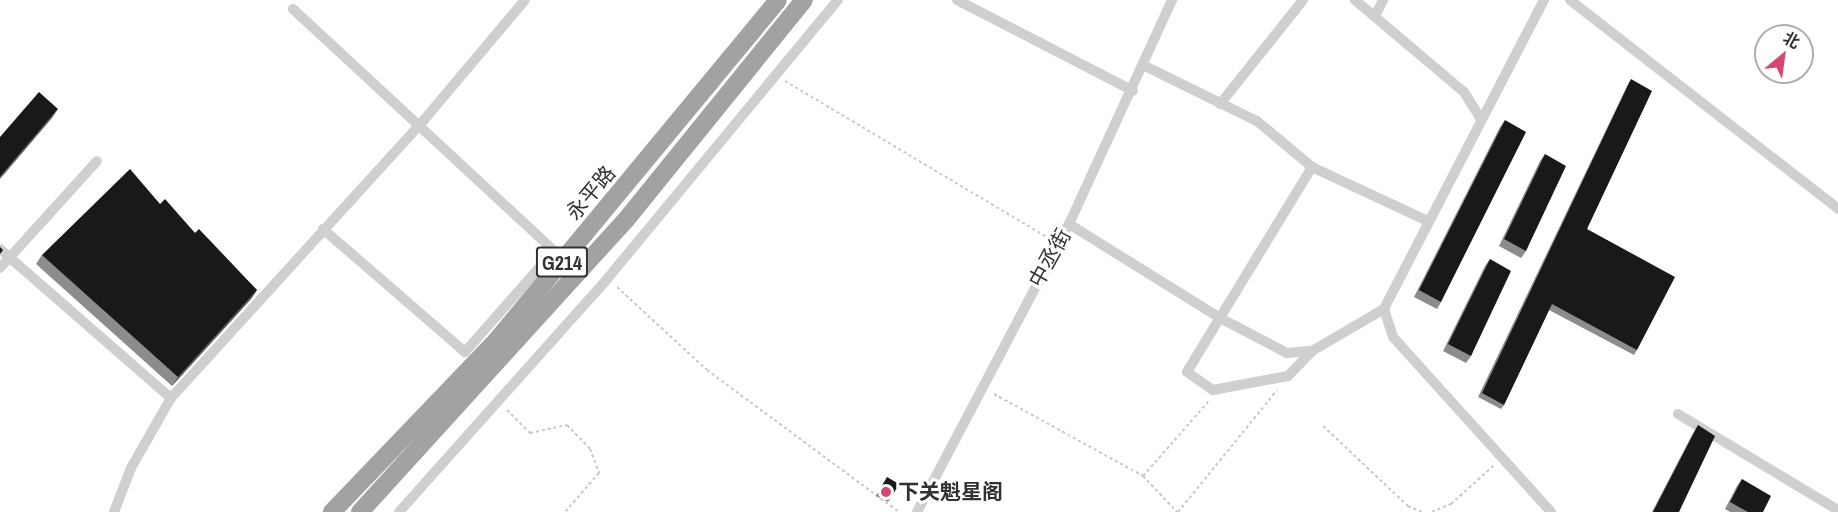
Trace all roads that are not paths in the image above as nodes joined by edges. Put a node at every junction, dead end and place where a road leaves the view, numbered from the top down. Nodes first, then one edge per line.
1 (525, 0) edge
2 (778, 0) edge
3 (804, 0) edge
4 (838, 0) edge
5 (957, 0) edge
6 (1172, 0) edge
7 (1303, 0) edge
8 (1355, 0) edge
9 (1383, 0) edge
10 (1544, 0) edge
11 (1570, 0) edge
12 (293, 9) dead end
13 (1376, 16) junction
14 (1145, 66) junction
15 (1133, 91) junction
16 (1220, 104) junction
17 (1481, 119) junction
18 (418, 127) junction
19 (97, 161) dead end
20 (1312, 167) junction
21 (1838, 209) edge
22 (1428, 222) junction
23 (1069, 224) junction
24 (322, 229) junction
25 (4, 253) edge
26 (0, 268) edge
27 (1384, 309) junction
28 (1220, 318) junction
29 (1312, 351) junction
30 (171, 398) junction
31 (1678, 414) dead end
32 (1838, 510) edge
33 (114, 512) edge
34 (332, 512) edge
35 (360, 512) edge
36 (399, 512) edge
37 (917, 512) edge
38 (1551, 512) edge

1 - 18 street
2 - 34 highway, 永平路 / G214
3 - 35 highway, 永平路 / G214
4 - 36 street
5 - 15 street
6 - 14 street, 中丞街
7 - 16 street
8 - 13 street
9 - 13 street
10 - 17 street
11 - 21 street
12 - 18 street
13 - 17 street
14 - 15 street, 中丞街
14 - 16 street
15 - 23 street, 中丞街
16 - 20 street
17 - 22 street
18 - 24 street
18 - 24 street
19 - 25 street
20 - 22 street
20 - 28 street
22 - 27 street
23 - 28 street
23 - 37 street, 中丞街
24 - 30 street
25 - 26 street
25 - 30 street
27 - 29 street
27 - 38 street
28 - 29 street
28 - 29 street
30 - 33 street
31 - 32 street

